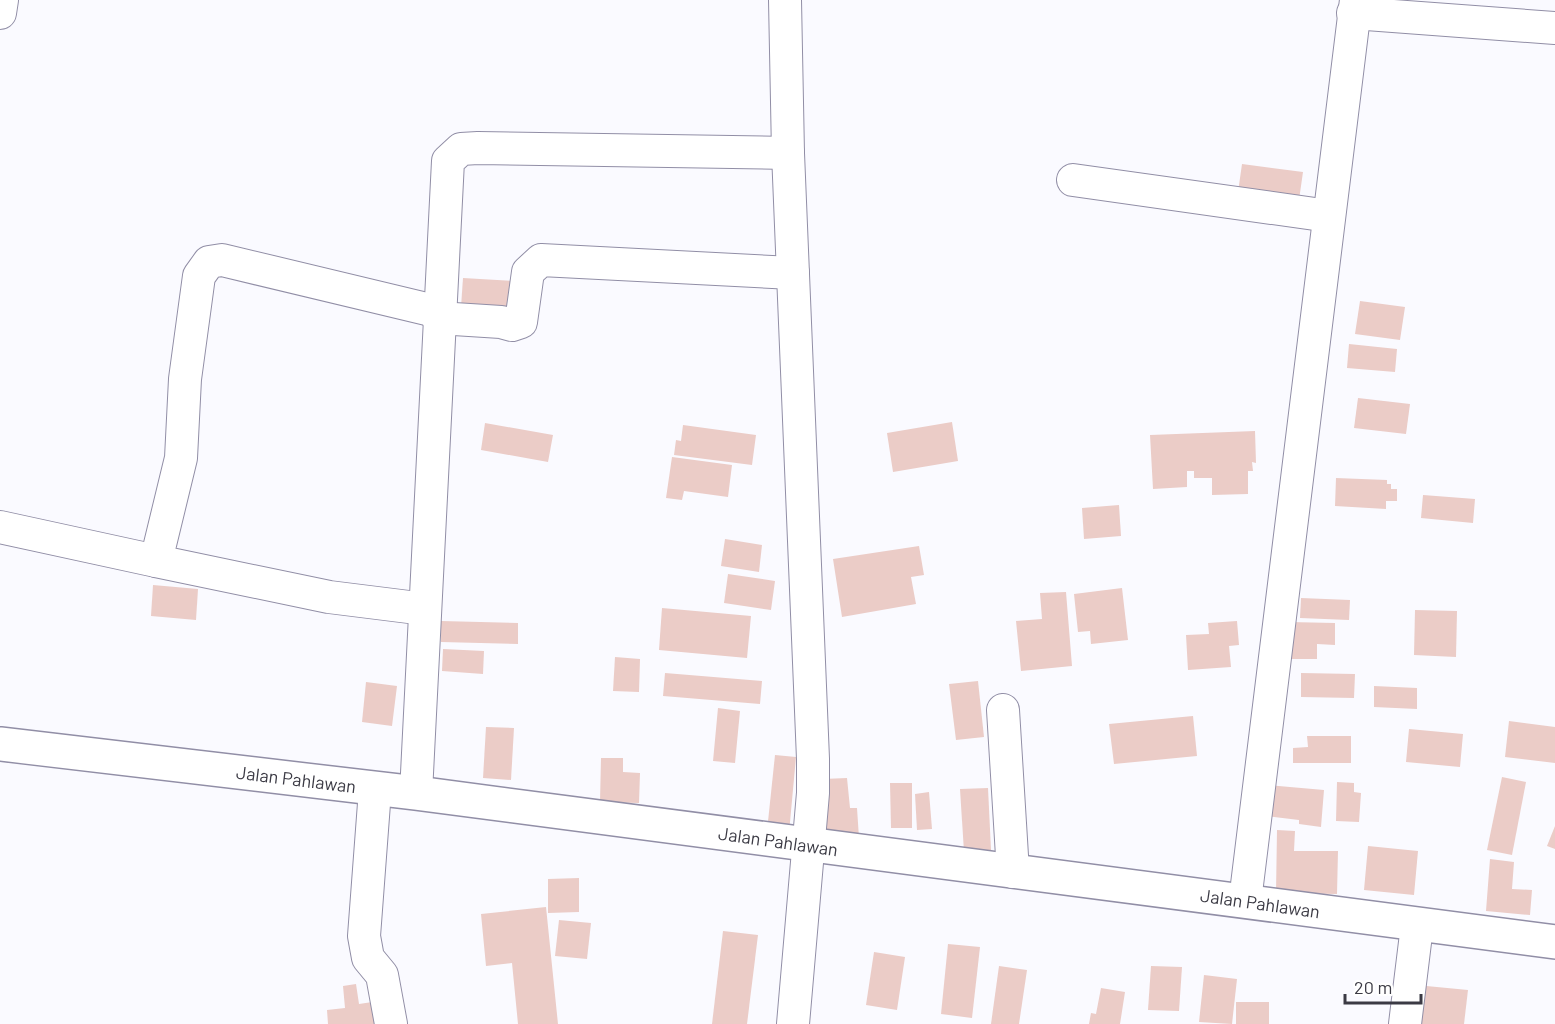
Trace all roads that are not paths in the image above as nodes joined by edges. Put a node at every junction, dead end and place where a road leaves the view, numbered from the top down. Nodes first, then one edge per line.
1 (2, 0) edge
2 (785, 0) edge
3 (1355, 7) edge
4 (0, 13) edge
5 (1555, 28) edge
6 (788, 153) junction
7 (1073, 180) dead end
8 (1329, 216) junction
9 (793, 273) junction
10 (439, 315) junction
11 (0, 527) edge
12 (156, 561) junction
13 (425, 609) junction
14 (1003, 710) dead end
15 (0, 744) edge
16 (375, 790) junction
17 (416, 793) junction
18 (807, 846) junction
19 (1013, 872) junction
20 (1245, 901) junction
21 (1417, 926) junction
22 (1555, 942) edge
23 (391, 1024) edge
24 (793, 1024) edge
25 (1405, 1024) edge

1 - 4 street
2 - 6 street
3 - 5 street
3 - 8 street
6 - 9 street
6 - 10 street
7 - 8 street
8 - 20 street
9 - 10 street
9 - 18 street
10 - 12 street
10 - 13 street
11 - 12 street
12 - 13 street
13 - 17 street
14 - 19 street
15 - 16 highway, Jalan Pahlawan
16 - 17 highway, Jalan Pahlawan
16 - 23 street
17 - 18 highway, Jalan Pahlawan
18 - 19 highway, Jalan Pahlawan
18 - 24 street
19 - 20 highway, Jalan Pahlawan
20 - 21 highway, Jalan Pahlawan
21 - 22 highway, Jalan Pahlawan
21 - 25 street

